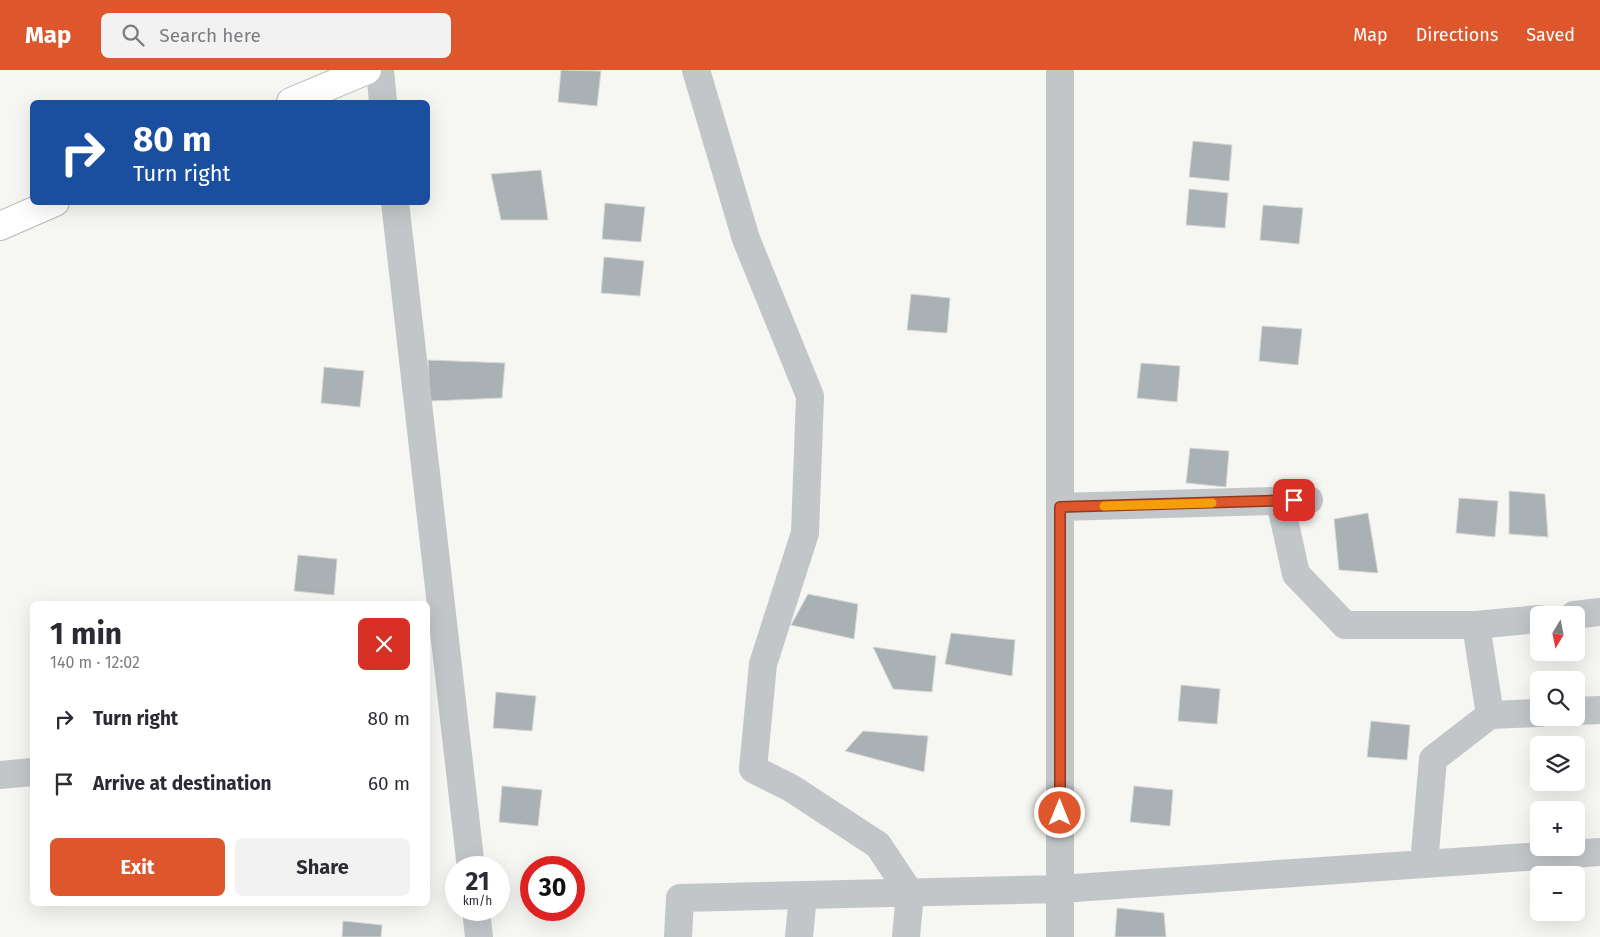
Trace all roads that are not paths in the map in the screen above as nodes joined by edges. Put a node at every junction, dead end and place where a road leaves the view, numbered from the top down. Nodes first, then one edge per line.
1 (367, 70) edge
2 (380, 70) edge
3 (696, 70) edge
4 (1060, 70) edge
5 (295, 100) edge
6 (383, 100) edge
7 (48, 205) edge
8 (395, 205) edge
9 (0, 226) edge
10 (1280, 500) junction
11 (1309, 500) dead end
12 (1060, 507) junction
13 (1600, 612) edge
14 (1585, 614) edge
15 (1530, 620) edge
16 (1476, 625) junction
17 (1600, 710) edge
18 (1585, 711) edge
19 (1530, 714) edge
20 (1490, 716) junction
21 (30, 772) edge
22 (0, 775) edge
23 (1600, 852) edge
24 (470, 856) edge
25 (1424, 864) junction
26 (1060, 889) junction
27 (910, 893) junction
28 (803, 895) junction
29 (477, 921) edge
30 (479, 937) edge
31 (678, 937) edge
32 (799, 937) edge
33 (906, 937) edge
34 (1060, 937) edge

1 - 5 main road
2 - 6 street
3 - 27 street
4 - 12 street
7 - 9 main road
8 - 24 street
10 - 11 street
10 - 12 street
10 - 16 street
12 - 26 street
13 - 14 street
15 - 16 street
16 - 20 street
17 - 18 street
19 - 20 street
20 - 25 street
21 - 22 street
23 - 25 street
25 - 26 street
26 - 27 street
26 - 34 street
27 - 28 street
27 - 33 street
28 - 31 street
28 - 32 street
29 - 30 street

